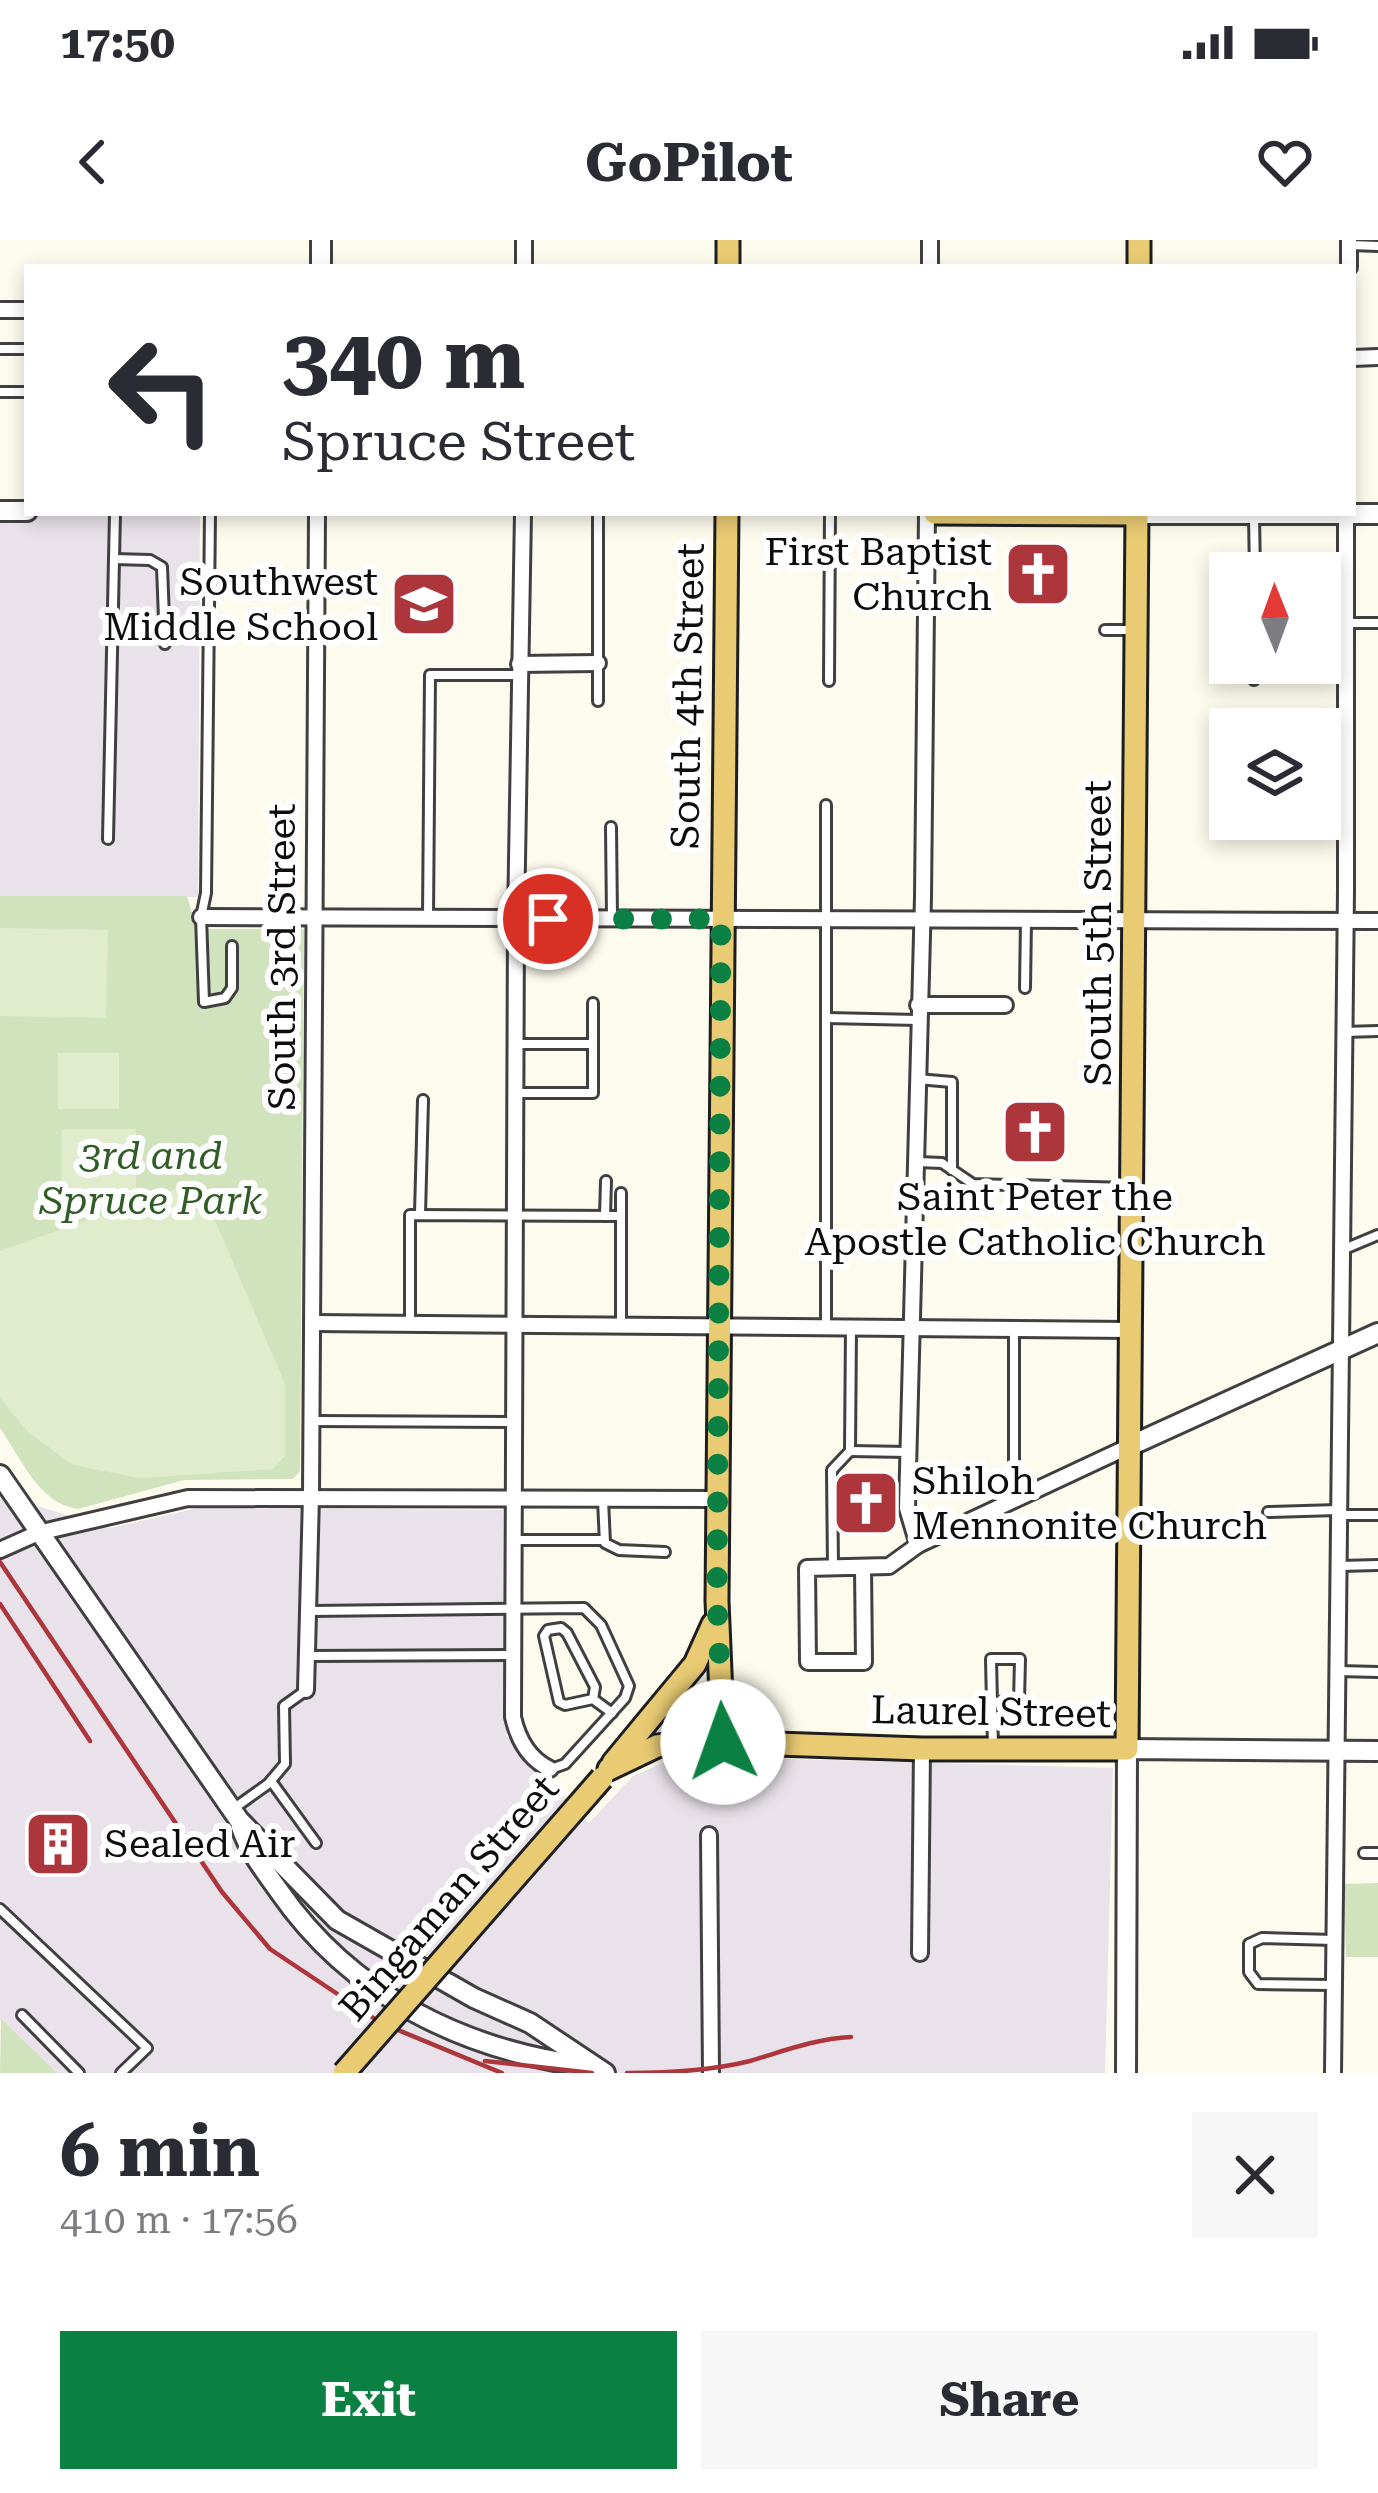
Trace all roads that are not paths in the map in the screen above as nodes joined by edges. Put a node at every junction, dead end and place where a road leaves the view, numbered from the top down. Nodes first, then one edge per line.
1 (1349, 243) edge
2 (1378, 246) edge
3 (115, 516) edge
4 (210, 516) edge
5 (317, 516) edge
6 (523, 516) edge
7 (598, 516) edge
8 (727, 516) edge
9 (830, 516) edge
10 (931, 516) edge
11 (1137, 516) edge
12 (1254, 516) edge
13 (1346, 516) edge
14 (1255, 552) edge
15 (114, 559) junction
16 (1341, 599) edge
17 (1346, 599) junction
18 (1346, 623) junction
19 (1378, 623) edge
20 (1105, 630) dead end
21 (1136, 630) junction
22 (165, 644) dead end
23 (598, 663) junction
24 (519, 669) junction
25 (829, 681) dead end
26 (598, 701) dead end
27 (826, 805) dead end
28 (611, 827) dead end
29 (108, 839) dead end
30 (200, 917) junction
31 (316, 918) junction
32 (428, 918) junction
33 (516, 919) junction
34 (613, 919) junction
35 (721, 919) junction
36 (827, 919) junction
37 (922, 920) junction
38 (1026, 920) junction
39 (1134, 920) junction
40 (1345, 921) junction
41 (1378, 921) edge
42 (232, 946) dead end
43 (1025, 988) dead end
44 (593, 1003) dead end
45 (1006, 1005) dead end
46 (918, 1012) junction
47 (827, 1018) junction
48 (1378, 1031) edge
49 (1343, 1032) junction
50 (516, 1044) junction
51 (593, 1044) junction
52 (916, 1078) junction
53 (516, 1093) junction
54 (423, 1100) dead end
55 (914, 1162) junction
56 (952, 1171) junction
57 (606, 1181) dead end
58 (1132, 1188) junction
59 (621, 1193) dead end
60 (420, 1214) junction
61 (516, 1215) junction
62 (605, 1216) junction
63 (621, 1216) junction
64 (1378, 1235) edge
65 (1341, 1250) junction
66 (312, 1323) junction
67 (410, 1324) junction
68 (515, 1324) junction
69 (621, 1325) junction
70 (718, 1325) junction
71 (826, 1326) junction
72 (851, 1327) junction
73 (910, 1327) junction
74 (1015, 1328) junction
75 (1130, 1330) junction
76 (1378, 1334) edge
77 (1342, 1351) junction
78 (312, 1421) junction
79 (514, 1422) junction
80 (1132, 1445) junction
81 (850, 1451) junction
82 (908, 1452) junction
83 (0, 1475) edge
84 (311, 1496) junction
85 (514, 1498) junction
86 (603, 1498) junction
87 (717, 1499) junction
88 (1014, 1503) junction
89 (1268, 1512) dead end
90 (1340, 1513) junction
91 (1378, 1515) edge
92 (38, 1533) junction
93 (514, 1540) junction
94 (603, 1540) junction
95 (918, 1545) junction
96 (0, 1550) edge
97 (665, 1552) dead end
98 (1378, 1565) edge
99 (1339, 1566) junction
100 (833, 1567) junction
101 (863, 1567) junction
102 (717, 1600) junction
103 (548, 1606) junction
104 (513, 1609) junction
105 (308, 1611) junction
106 (554, 1628) junction
107 (513, 1655) junction
108 (307, 1656) junction
109 (1337, 1671) junction
110 (1378, 1672) edge
111 (306, 1690) joint
112 (593, 1699) junction
113 (992, 1702) junction
114 (612, 1713) junction
115 (723, 1742) junction
116 (922, 1749) junction
117 (1127, 1749) junction
118 (993, 1750) junction
119 (1334, 1750) junction
120 (1378, 1750) edge
121 (550, 1769) joint
122 (605, 1774) junction
123 (271, 1781) junction
124 (235, 1815) junction
125 (709, 1835) dead end
126 (316, 1844) dead end
127 (1364, 1853) dead end
128 (1378, 1853) edge
129 (0, 1909) edge
130 (1334, 1940) junction
131 (920, 1953) dead end
132 (1333, 1984) junction
133 (22, 2015) dead end
134 (598, 2070) edge
135 (79, 2073) edge
136 (121, 2073) edge
137 (344, 2073) edge
138 (711, 2073) edge
139 (1126, 2073) edge
140 (1333, 2073) edge

1 - 2 lane
3 - 15 lane
4 - 30 lane
5 - 31 street, South 3rd Street
6 - 24 street
7 - 23 lane
8 - 35 main road, South 4th Street
9 - 25 lane
10 - 37 street
11 - 21 main road, South 5th Street
12 - 14 lane
13 - 17 street
15 - 22 lane
15 - 29 lane
16 - 17 lane
17 - 18 street
18 - 19 lane
18 - 40 street
20 - 21 lane
21 - 39 main road, South 5th Street
23 - 24 street
23 - 26 lane
24 - 32 lane
24 - 33 street
27 - 36 lane
28 - 34 lane
30 - 31 street
30 - 42 lane
31 - 32 street
31 - 66 street, South 3rd Street
32 - 33 street
33 - 34 street
33 - 50 street
34 - 35 street
35 - 36 street
35 - 70 main road, South 4th Street
36 - 37 street
36 - 47 lane
37 - 38 street
37 - 46 street
38 - 39 street
38 - 43 lane
39 - 40 street
39 - 58 main road, South 5th Street
40 - 41 street
40 - 49 street
44 - 51 lane
45 - 46 street
46 - 47 lane
46 - 52 street
47 - 71 lane
48 - 49 lane
49 - 65 street
50 - 51 lane
50 - 53 street
51 - 53 lane
52 - 55 street
52 - 56 lane
53 - 61 street
54 - 60 lane
55 - 56 lane
55 - 73 street
56 - 58 lane
57 - 62 lane
58 - 75 main road, South 5th Street
59 - 63 lane
60 - 61 lane
60 - 67 lane
61 - 62 lane
61 - 68 street
62 - 63 lane
63 - 69 lane
64 - 65 lane
65 - 77 street
66 - 67 street
66 - 78 street, South 3rd Street
67 - 68 street
68 - 69 street
68 - 79 street
69 - 70 street
70 - 71 street
70 - 87 main road, South 4th Street
71 - 72 street
72 - 73 street
72 - 81 lane
73 - 74 street
73 - 82 street
74 - 75 street
74 - 88 lane
75 - 80 main road, South 5th Street
76 - 77 street
77 - 80 street
77 - 90 street
78 - 79 lane
78 - 84 street, South 3rd Street
79 - 85 street
80 - 88 street
80 - 117 main road, South 5th Street
81 - 82 lane
81 - 100 lane
82 - 95 street
83 - 92 street
84 - 85 street
84 - 92 street
84 - 105 street, South 3rd Street
85 - 86 street
85 - 93 street
86 - 87 street
86 - 94 lane
87 - 102 main road, South 4th Street
88 - 95 street
89 - 90 lane
90 - 91 lane
90 - 99 street
92 - 96 street
92 - 124 street
93 - 94 lane
93 - 104 street
94 - 97 lane
95 - 101 street
98 - 99 lane
99 - 109 street
100 - 101 street
100 - 101 street
102 - 115 main road, South 4th Street
102 - 122 main road, South 4th Street
103 - 104 lane
103 - 106 lane
103 - 114 lane
104 - 105 lane
104 - 107 street
105 - 108 street, South 3rd Street
106 - 112 lane
106 - 112 lane
107 - 108 lane
107 - 121 street
108 - 111 street, South 3rd Street
109 - 110 lane
109 - 119 street
111 - 123 lane
112 - 114 lane
113 - 113 lane
113 - 118 lane
114 - 121 lane
115 - 116 main road, Laurel Street
115 - 122 main road, Laurel Street
116 - 118 main road, Laurel Street
116 - 131 street
117 - 118 main road, Laurel Street
117 - 119 street, Laurel Street
117 - 139 street, South 5th Street
119 - 120 street, Laurel Street
119 - 130 street
122 - 137 main road, Bingaman Street, bridge
123 - 124 lane
123 - 126 lane
124 - 134 street
124 - 134 street
125 - 138 street
127 - 128 lane
129 - 136 lane
130 - 132 street
130 - 132 lane
132 - 140 street
133 - 135 lane

